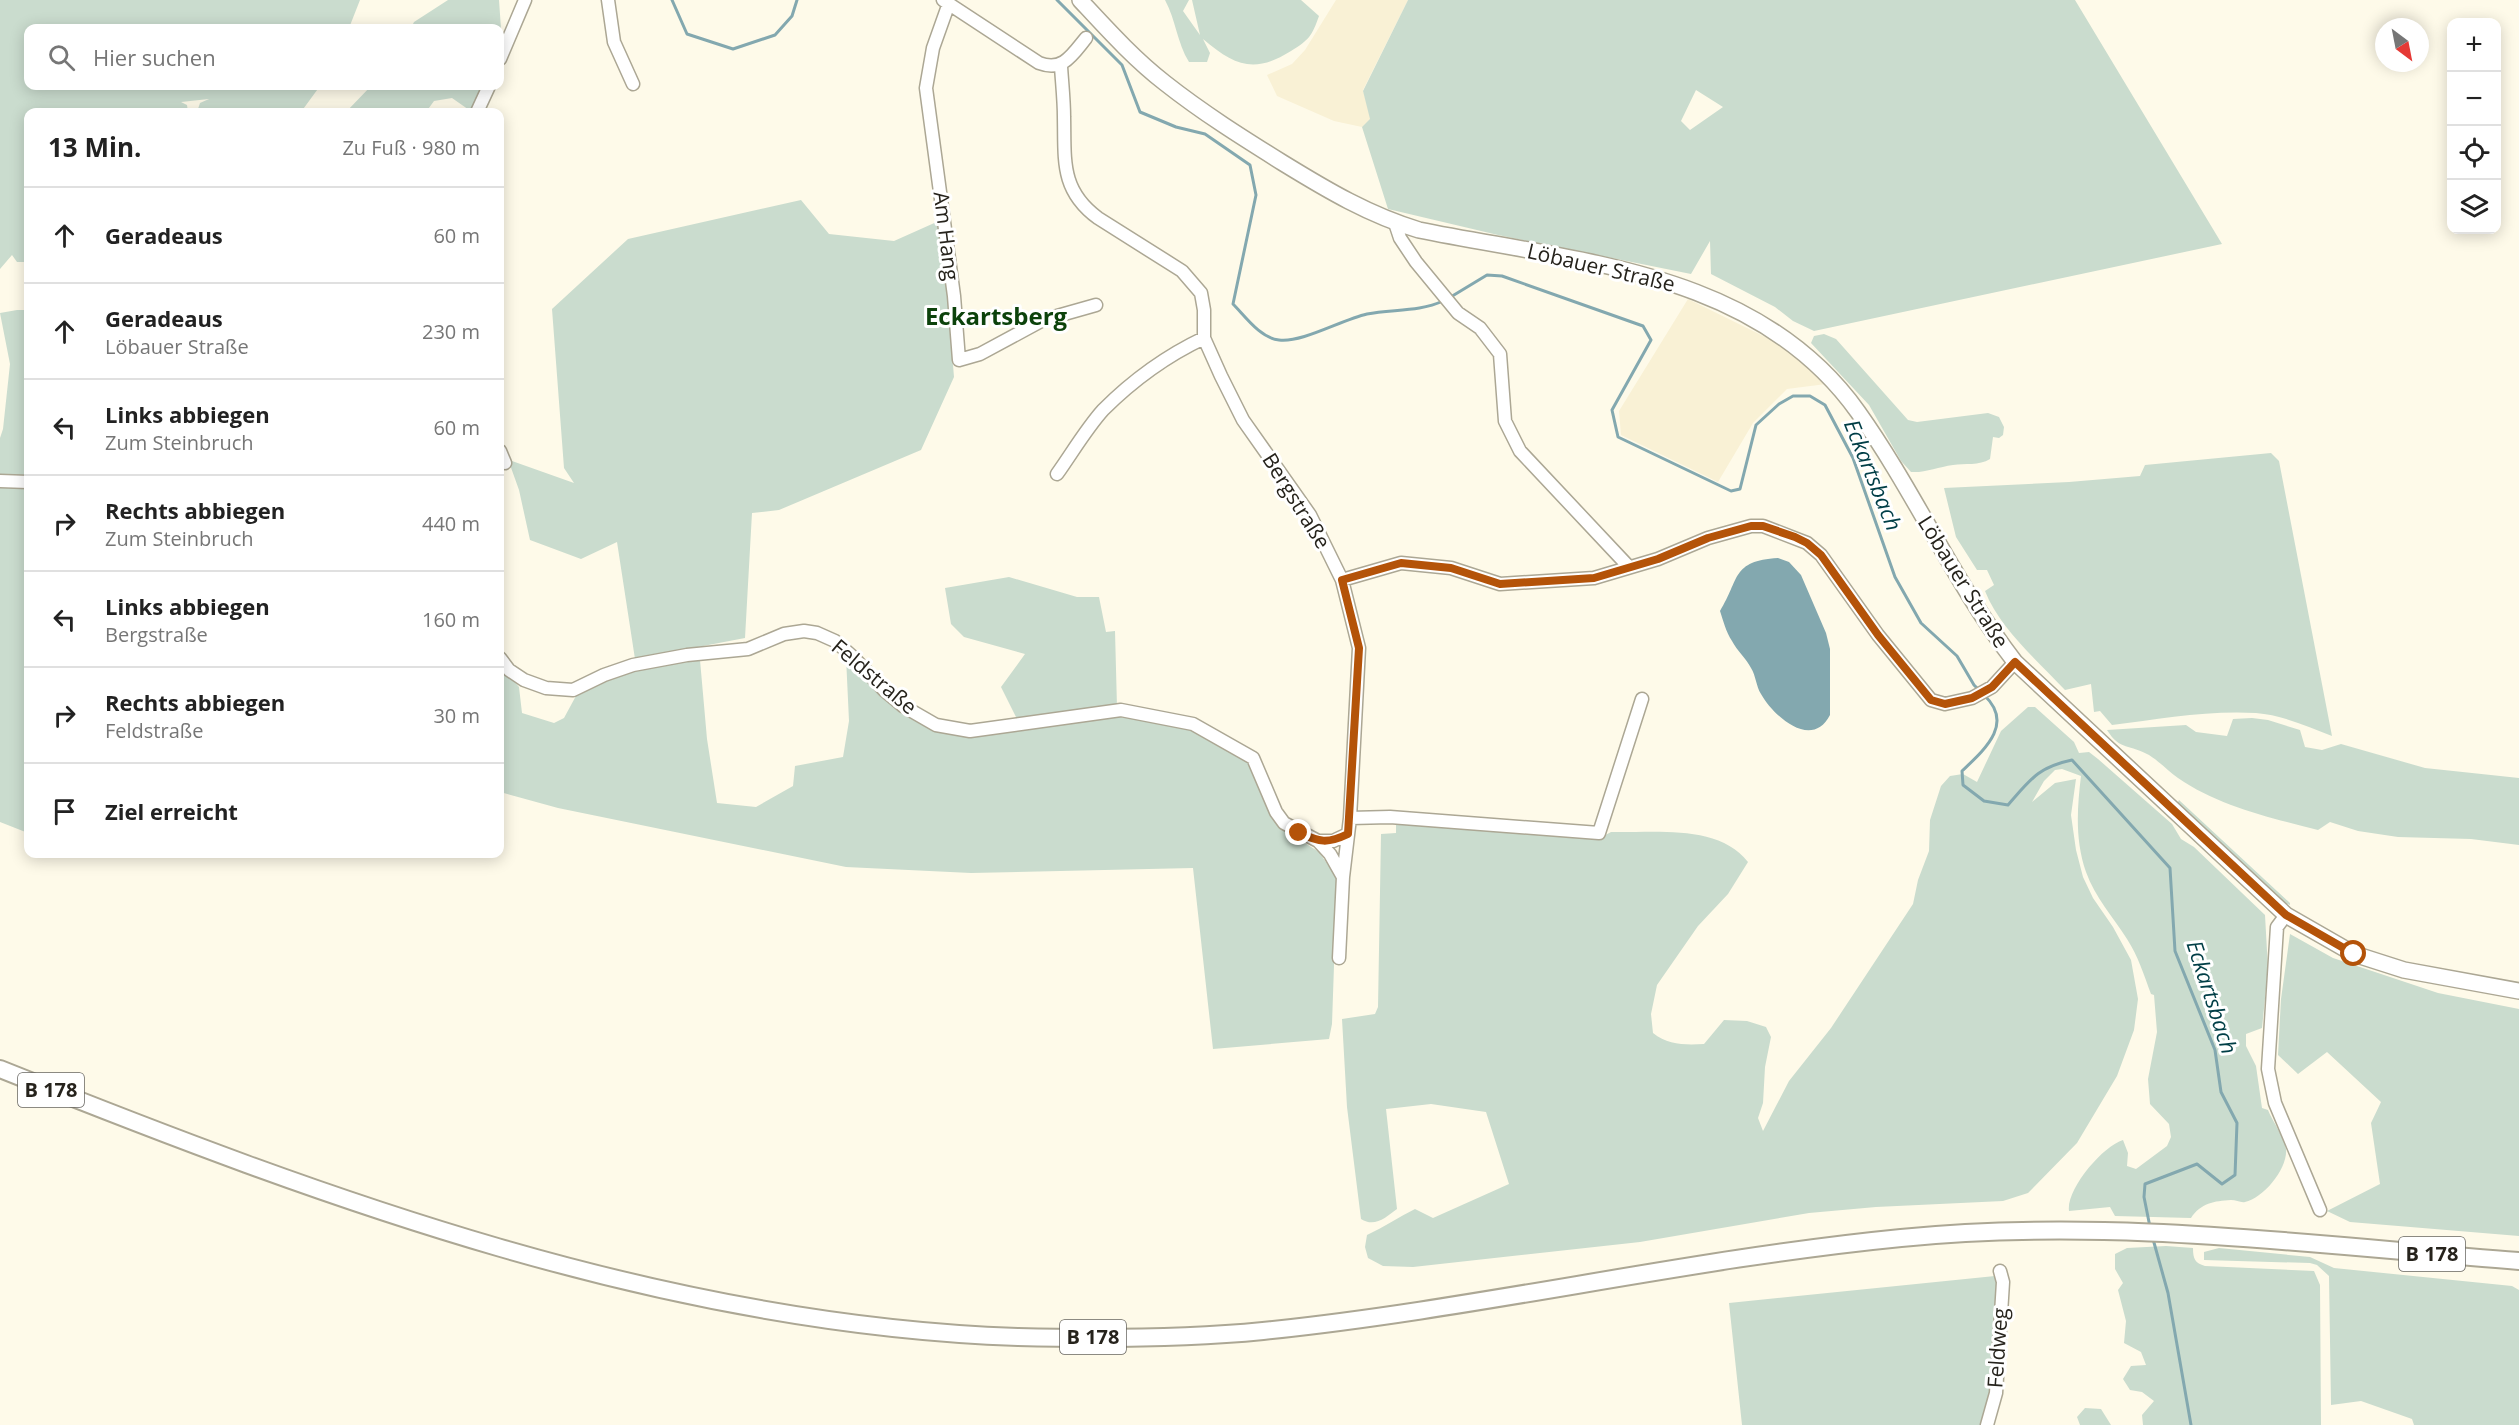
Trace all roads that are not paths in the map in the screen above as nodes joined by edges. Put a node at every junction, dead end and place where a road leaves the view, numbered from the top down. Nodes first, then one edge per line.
1 (525, 0) edge
2 (608, 0) edge
3 (1080, 0) edge
4 (945, 2) edge
5 (1094, 29) junction
6 (504, 50) edge
7 (1061, 66) junction
8 (633, 84) dead end
9 (487, 90) edge
10 (479, 108) edge
11 (1395, 223) junction
12 (1096, 305) dead end
13 (1204, 338) junction
14 (1057, 474) dead end
15 (0, 481) edge
16 (24, 482) edge
17 (1629, 567) junction
18 (1342, 580) junction
19 (2015, 662) junction
20 (504, 663) edge
21 (1642, 699) dead end
22 (1350, 818) junction
23 (1348, 834) junction
24 (1318, 841) junction
25 (1343, 877) junction
26 (2283, 911) junction
27 (1339, 958) dead end
28 (2519, 991) edge
29 (0, 1069) edge
30 (2320, 1210) dead end
31 (2517, 1262) edge
32 (2000, 1271) dead end
33 (1987, 1425) edge

1 - 6 street
2 - 8 street
3 - 5 main road, Löbauer Straße
4 - 7 street
4 - 12 street, Am Hang
5 - 7 street
5 - 11 main road, Löbauer Straße
7 - 13 street, Bergstraße
9 - 10 street
11 - 17 street
11 - 19 main road, Löbauer Straße
13 - 14 street
13 - 18 street, Bergstraße
15 - 16 street
17 - 18 street
17 - 19 street
18 - 22 street, Bergstraße
19 - 26 main road, Löbauer Straße
20 - 24 street, Feldstraße
21 - 22 street
22 - 23 street, Bergstraße
23 - 24 street
23 - 25 street, Bergstraße
24 - 25 street, Feldstraße
25 - 27 street, Bergstraße
26 - 28 main road, Löbauer Straße
26 - 30 street
29 - 31 highway, B 178
32 - 33 street, Feldweg

